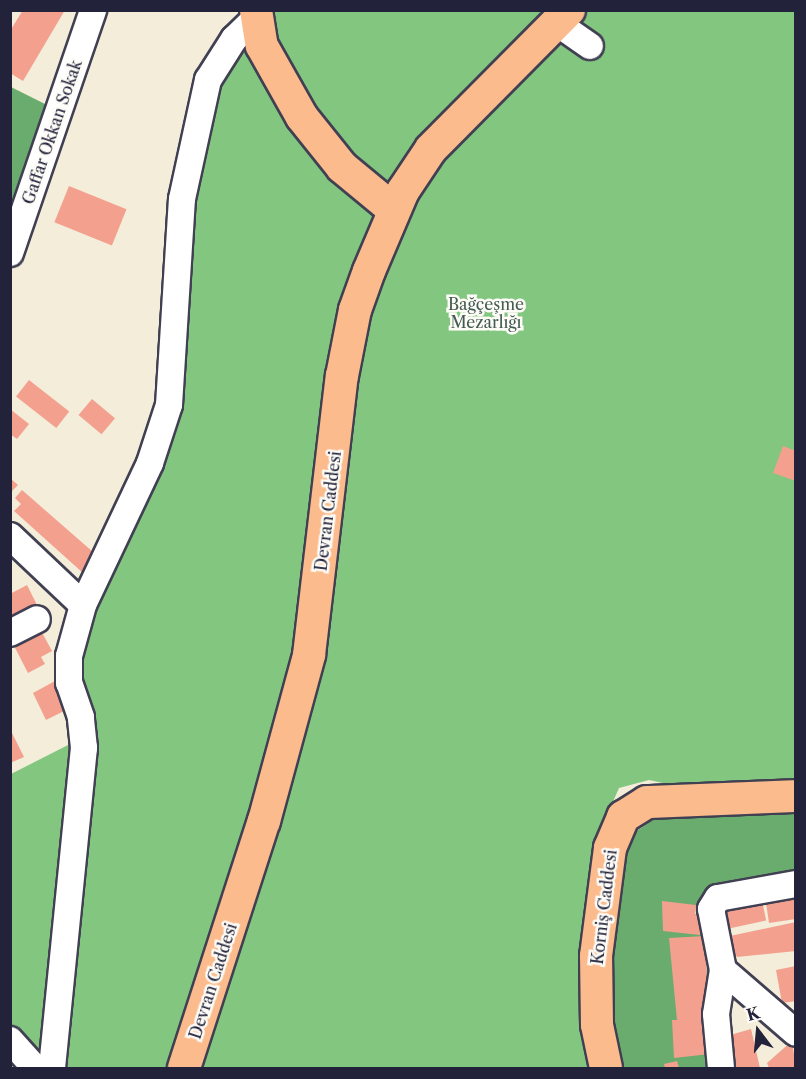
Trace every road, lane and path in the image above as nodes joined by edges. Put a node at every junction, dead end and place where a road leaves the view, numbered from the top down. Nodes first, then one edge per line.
1 (93, 10) edge
2 (255, 15) edge
3 (563, 17) edge
4 (590, 46) dead end
5 (394, 210) junction
6 (10, 253) edge
7 (10, 536) edge
8 (83, 605) junction
9 (37, 619) dead end
10 (10, 633) edge
11 (795, 796) edge
12 (795, 884) edge
13 (723, 970) junction
14 (795, 1033) edge
15 (10, 1041) edge
16 (35, 1068) edge
17 (52, 1068) edge
18 (184, 1068) edge
19 (606, 1068) edge
20 (721, 1068) edge

1 - 6 street, Gaffar Okkan Sokak
2 - 5 main road
2 - 8 street
3 - 4 street
3 - 5 main road, Devran Caddesi
5 - 18 main road, Devran Caddesi
7 - 8 street
8 - 17 street
9 - 10 street
11 - 19 main road, Korniş Caddesi
12 - 13 street
13 - 14 street
13 - 20 street
15 - 16 street

